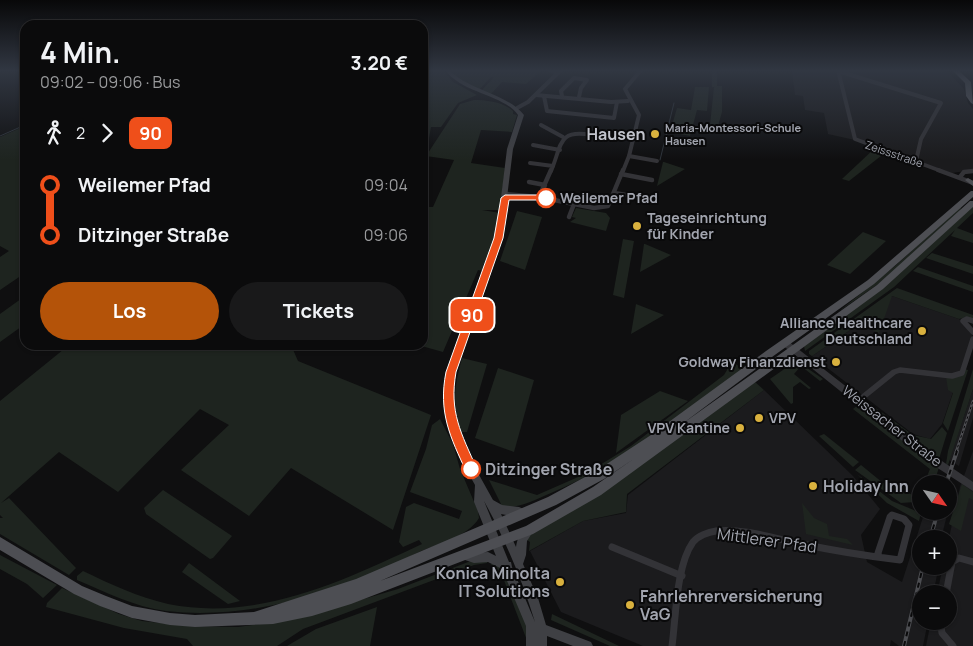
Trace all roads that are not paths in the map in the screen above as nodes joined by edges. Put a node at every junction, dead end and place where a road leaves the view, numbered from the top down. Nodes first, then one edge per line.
1 (499, 100) edge
2 (528, 100) edge
3 (545, 100) edge
4 (603, 100) edge
5 (845, 100) edge
6 (932, 100) edge
7 (628, 101) joint
8 (617, 102) junction
9 (517, 108) junction
10 (541, 125) dead end
11 (579, 126) dead end
12 (580, 132) junction
13 (591, 135) dead end
14 (563, 137) junction
15 (534, 145) dead end
16 (560, 150) junction
17 (629, 156) junction
18 (657, 161) dead end
19 (916, 161) junction
20 (530, 162) dead end
21 (553, 166) junction
22 (973, 172) edge
23 (621, 174) junction
24 (652, 180) dead end
25 (969, 180) edge
26 (529, 182) dead end
27 (544, 184) junction
28 (973, 193) edge
29 (614, 194) junction
30 (506, 196) junction
31 (537, 196) junction
32 (645, 198) dead end
33 (973, 203) edge
34 (574, 204) junction
35 (569, 217) dead end
36 (973, 322) edge
37 (973, 332) edge
38 (973, 339) edge
39 (788, 346) junction
40 (770, 364) junction
41 (811, 364) junction
42 (858, 401) junction
43 (479, 486) junction
44 (973, 487) edge
45 (491, 503) junction
46 (524, 514) junction
47 (495, 525) junction
48 (528, 530) junction
49 (502, 541) junction
50 (0, 543) edge
51 (612, 547) dead end
52 (466, 555) junction
53 (879, 557) junction
54 (973, 562) edge
55 (519, 563) junction
56 (507, 566) junction
57 (682, 576) junction
58 (948, 585) edge
59 (257, 617) junction
60 (536, 627) junction
61 (942, 630) edge
62 (532, 646) edge
63 (541, 646) edge
64 (587, 646) edge
65 (672, 646) edge
66 (953, 646) edge

1 - 9 main road
2 - 9 street
3 - 8 street
4 - 8 street
5 - 19 street, Zeissstraße
6 - 19 street
7 - 8 street
7 - 17 street
9 - 30 main road
10 - 14 street
11 - 12 street
12 - 13 street
12 - 14 street
14 - 16 street
15 - 16 street
16 - 21 street
17 - 18 street
17 - 23 street
19 - 25 street, Zeissstraße
20 - 21 street
21 - 27 street
22 - 25 street
23 - 24 street
23 - 29 street
26 - 27 street
27 - 31 street
28 - 39 main road
29 - 32 street
29 - 34 street
30 - 31 street
30 - 43 main road
31 - 34 street
33 - 39 main road
34 - 35 street
36 - 37 street
38 - 42 street
39 - 40 main road
39 - 41 street, Weissacher Straße
39 - 46 main road
40 - 41 street, Weissacher Straße
40 - 48 main road
41 - 42 street, Weissacher Straße
42 - 44 street, Weissacher Straße
43 - 45 main road
43 - 47 main road
45 - 46 main road
45 - 47 main road
46 - 47 main road
47 - 49 main road
47 - 59 main road
48 - 49 main road
48 - 55 main road
49 - 52 main road
49 - 55 main road
49 - 56 main road
50 - 59 main road
51 - 57 street
52 - 56 main road
52 - 59 main road
53 - 53 street, Mittlerer Pfad
53 - 57 street, Mittlerer Pfad
54 - 58 street
55 - 60 main road
56 - 60 main road
57 - 65 street, Mittlerer Pfad
60 - 62 main road
60 - 63 main road
60 - 64 main road
61 - 66 street

